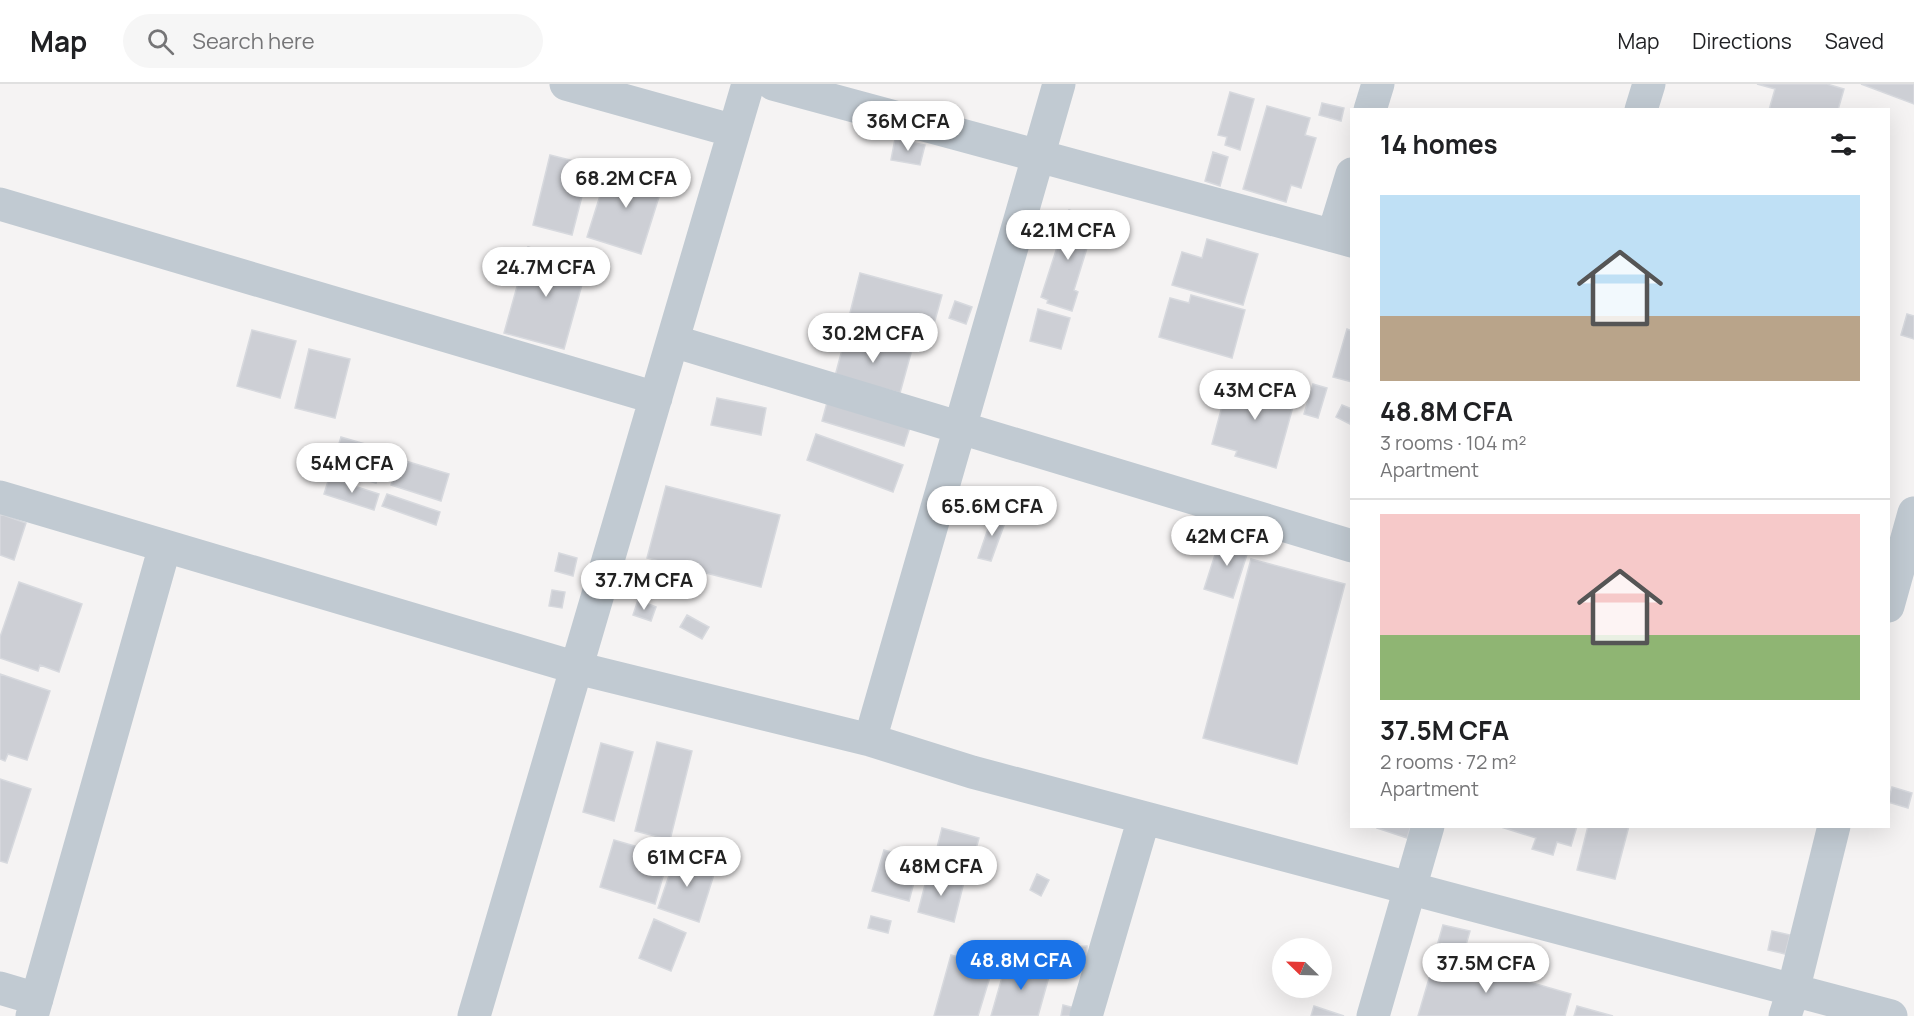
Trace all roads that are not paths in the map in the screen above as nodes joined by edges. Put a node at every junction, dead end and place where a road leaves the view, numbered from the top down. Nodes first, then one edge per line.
1 (566, 84) edge
2 (748, 84) edge
3 (773, 84) edge
4 (1059, 84) edge
5 (1378, 84) edge
6 (1648, 84) edge
7 (1371, 108) edge
8 (1642, 108) edge
9 (734, 131) junction
10 (1038, 156) junction
11 (1350, 187) edge
12 (0, 204) edge
13 (1342, 239) edge
14 (673, 341) junction
15 (656, 398) junction
16 (960, 428) junction
17 (0, 497) edge
18 (1914, 513) edge
19 (1350, 545) edge
20 (165, 546) junction
21 (1890, 599) edge
22 (577, 668) junction
23 (870, 740) junction
24 (1144, 818) junction
25 (1427, 828) edge
26 (1833, 828) edge
27 (1410, 889) junction
28 (0, 988) edge
29 (1789, 1003) edge
30 (34, 1007) edge
31 (474, 1016) edge
32 (1086, 1016) edge
33 (1373, 1016) edge
34 (1891, 1016) edge

1 - 9 street
2 - 9 street
3 - 10 street
4 - 10 street
5 - 7 street
6 - 8 street
9 - 14 street
10 - 13 street
10 - 16 street
11 - 13 street
12 - 15 street
14 - 15 street
14 - 16 street
15 - 22 street
16 - 19 street
16 - 23 street
17 - 20 street
18 - 21 street
20 - 22 street
20 - 30 street
22 - 23 street
22 - 31 street
23 - 24 street
24 - 27 street
24 - 32 street
25 - 27 street
26 - 29 street
27 - 29 street
27 - 33 street
28 - 30 street
29 - 34 street

